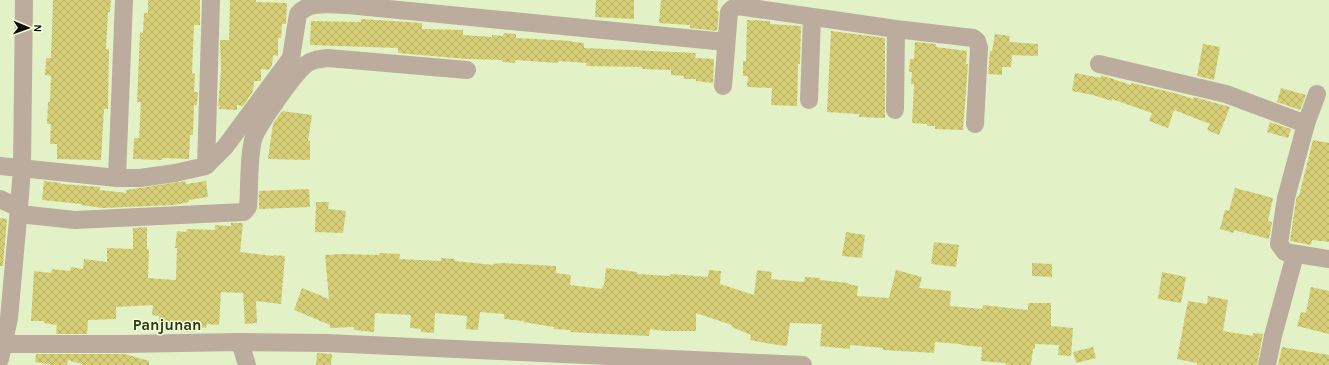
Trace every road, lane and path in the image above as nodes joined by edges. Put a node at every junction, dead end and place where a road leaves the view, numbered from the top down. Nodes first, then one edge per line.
1 (24, 0) edge
2 (124, 0) edge
3 (211, 0) edge
4 (812, 17) junction
5 (896, 29) junction
6 (726, 42) junction
7 (1099, 64) dead end
8 (467, 70) dead end
9 (723, 86) dead end
10 (1317, 94) dead end
11 (809, 100) dead end
12 (895, 110) dead end
13 (975, 124) dead end
14 (1306, 124) junction
15 (0, 166) edge
16 (206, 166) junction
17 (22, 168) junction
18 (117, 178) junction
19 (0, 199) edge
20 (19, 211) junction
21 (1295, 255) junction
22 (1329, 259) edge
23 (4, 317) edge
24 (240, 342) junction
25 (2, 351) edge
26 (578, 360) edge
27 (679, 362) edge
28 (247, 365) edge
29 (803, 365) edge
30 (1267, 365) edge

1 - 17 street
2 - 18 street
3 - 16 street
4 - 5 street
4 - 6 street
4 - 11 street
5 - 12 street
5 - 13 street
6 - 9 street
6 - 16 street
7 - 14 street
8 - 20 street
10 - 14 street
14 - 21 street
15 - 17 street
16 - 18 street
17 - 18 street
17 - 20 street
19 - 20 street
20 - 23 street
21 - 22 street
21 - 30 street
23 - 25 street
24 - 25 street
24 - 26 street
24 - 28 street
26 - 27 street
27 - 29 street

